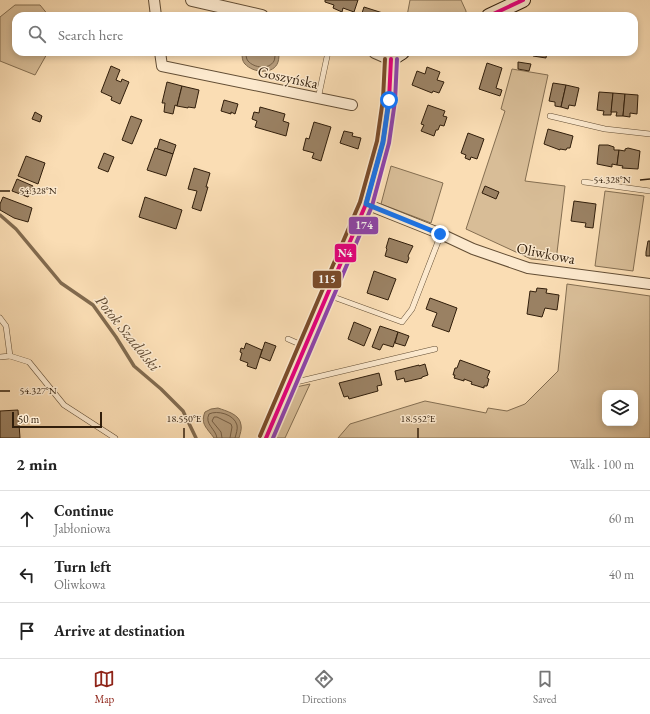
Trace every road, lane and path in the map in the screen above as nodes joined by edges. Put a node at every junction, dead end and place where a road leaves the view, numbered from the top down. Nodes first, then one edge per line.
1 (154, 0) edge
2 (192, 0) edge
3 (523, 0) edge
4 (156, 12) edge
5 (244, 12) edge
6 (498, 12) edge
7 (161, 56) edge
8 (327, 56) edge
9 (397, 56) edge
10 (318, 99) junction
11 (352, 105) dead end
12 (550, 116) dead end
13 (650, 134) edge
14 (584, 182) dead end
15 (650, 191) edge
16 (366, 204) junction
17 (440, 234) junction
18 (650, 284) edge
19 (327, 295) junction
20 (0, 318) edge
21 (288, 339) dead end
22 (305, 346) junction
23 (435, 349) dead end
24 (10, 356) junction
25 (0, 357) edge
26 (289, 384) junction
27 (115, 438) edge
28 (266, 438) edge

1 - 4 street
2 - 5 street
3 - 6 main road
7 - 10 street, Goszyńska
8 - 10 lane
9 - 16 main road
10 - 11 street, Goszyńska
12 - 13 lane
14 - 15 lane
16 - 17 street, Oliwkowa
16 - 19 main road
17 - 18 street, Oliwkowa
17 - 19 lane
19 - 22 main road
20 - 24 lane
21 - 22 lane
22 - 26 main road
23 - 26 lane
24 - 25 lane
24 - 27 lane
26 - 28 main road

